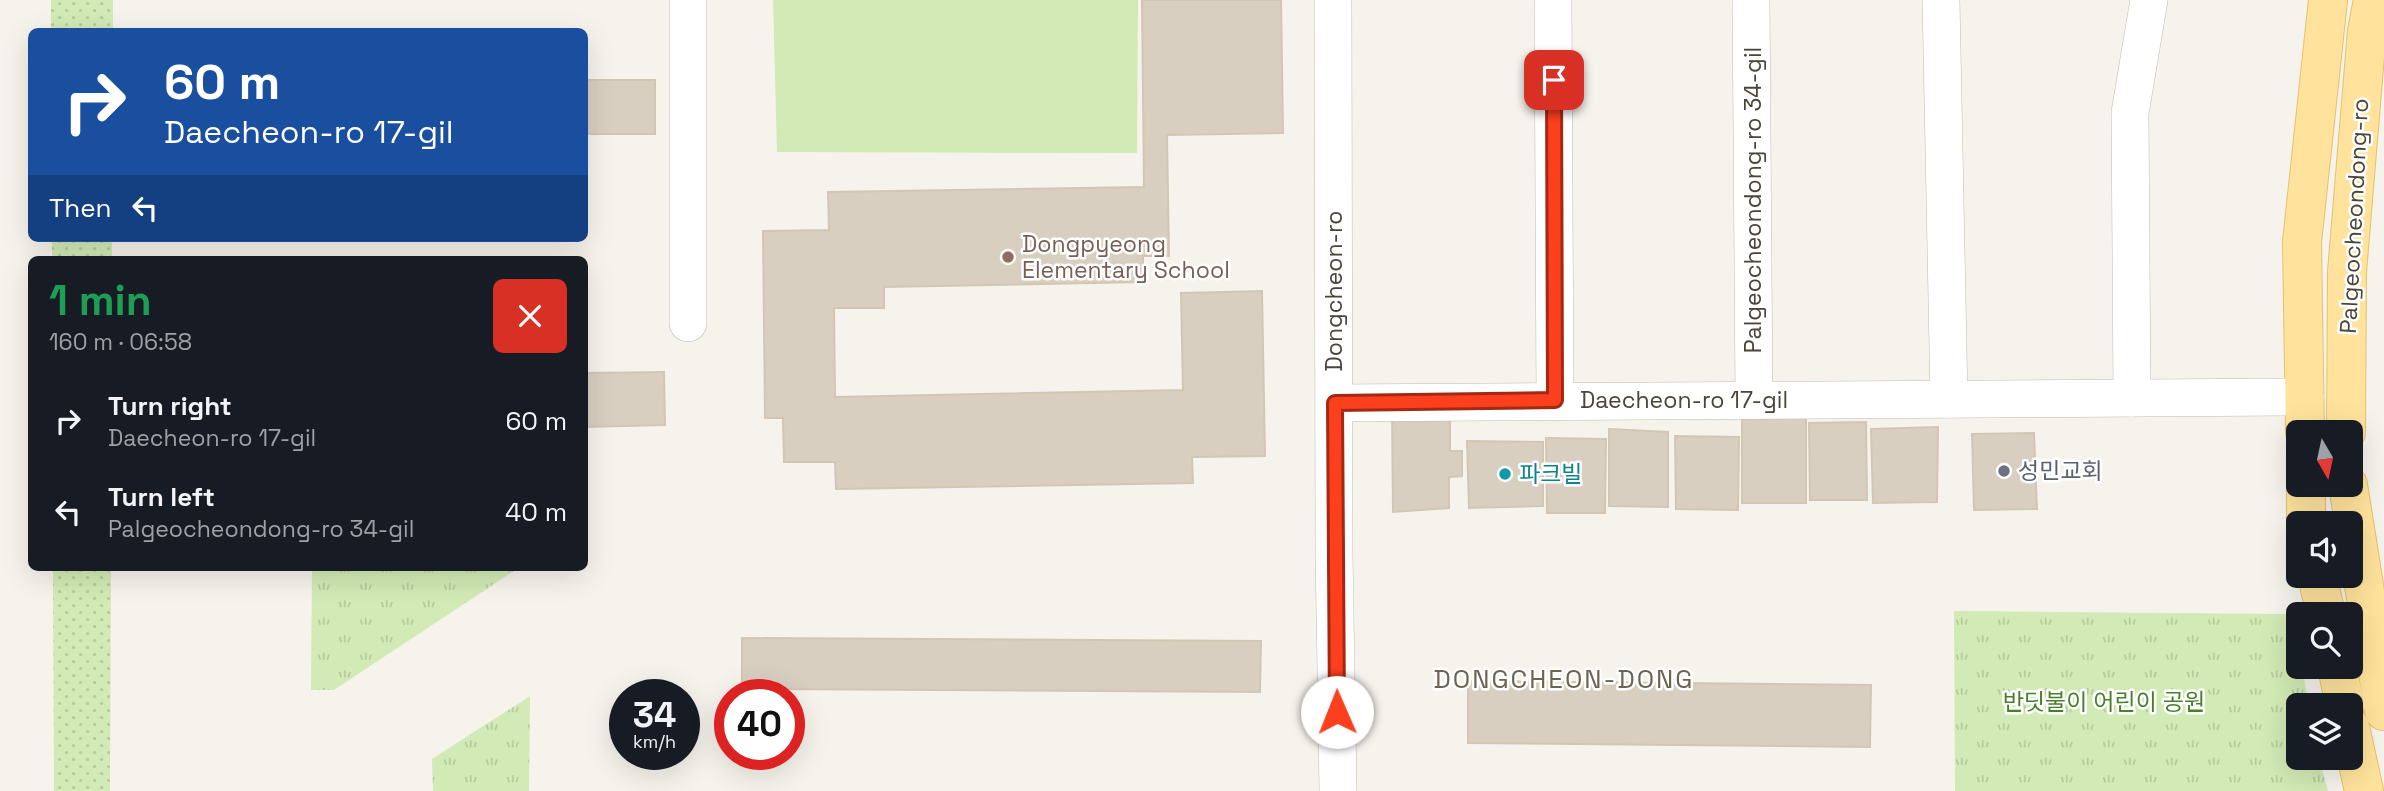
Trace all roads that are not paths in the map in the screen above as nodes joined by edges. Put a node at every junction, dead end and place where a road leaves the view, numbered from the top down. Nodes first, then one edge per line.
1 (688, 0) edge
2 (1332, 0) edge
3 (1553, 0) edge
4 (1751, 0) edge
5 (1941, 0) edge
6 (2149, 0) edge
7 (2328, 0) edge
8 (2373, 0) edge
9 (688, 323) dead end
10 (2132, 398) junction
11 (1754, 399) junction
12 (1950, 399) junction
13 (1555, 400) junction
14 (1335, 403) junction
15 (2305, 415) edge
16 (2346, 420) edge
17 (2350, 497) edge
18 (2384, 711) edge
19 (2359, 770) edge
20 (1338, 791) edge
21 (2364, 791) edge

1 - 9 street
2 - 14 street, Dongcheon-ro
3 - 13 street
4 - 11 street, Palgeocheondong-ro 34-gil
5 - 12 street
6 - 10 street
7 - 15 main road, Palgeocheondong-ro
8 - 16 main road, Palgeocheondong-ro
10 - 12 street, Daecheon-ro 17-gil
10 - 15 street, Daecheon-ro 17-gil
11 - 12 street, Daecheon-ro 17-gil
11 - 13 street, Daecheon-ro 17-gil
13 - 14 street, Daecheon-ro 17-gil
14 - 20 street, Dongcheon-ro
17 - 18 main road
19 - 21 main road

